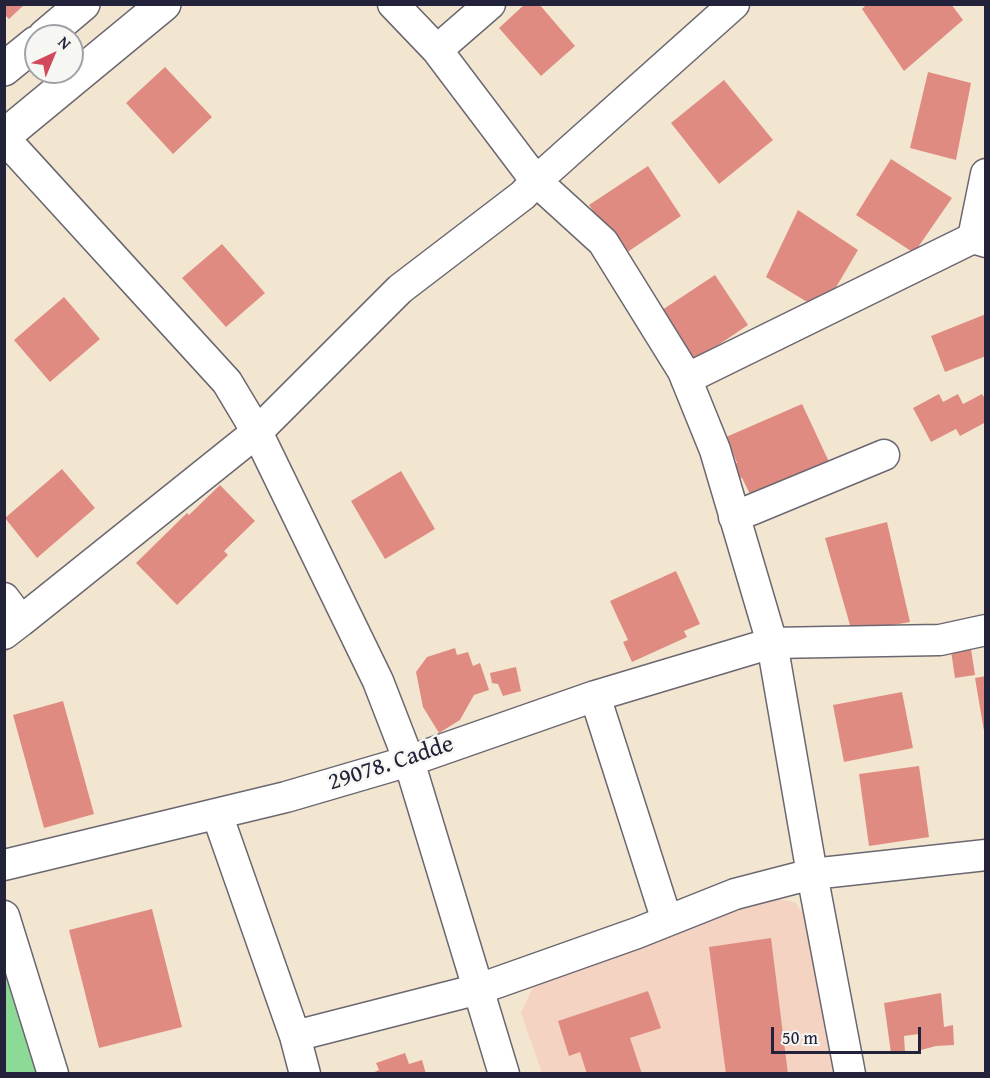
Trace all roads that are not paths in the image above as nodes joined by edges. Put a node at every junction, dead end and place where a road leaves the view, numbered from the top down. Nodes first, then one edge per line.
1 (83, 4) edge
2 (164, 4) edge
3 (393, 4) edge
4 (490, 4) edge
5 (734, 4) edge
6 (59, 24) edge
7 (436, 50) junction
8 (24, 53) edge
9 (4, 69) edge
10 (4, 137) edge
11 (986, 174) edge
12 (536, 181) junction
13 (979, 240) edge
14 (686, 379) junction
15 (257, 432) junction
16 (884, 455) dead end
17 (734, 517) junction
18 (10, 618) edge
19 (986, 630) edge
20 (772, 643) junction
21 (595, 696) junction
22 (409, 761) junction
23 (217, 814) junction
24 (986, 855) edge
25 (4, 865) edge
26 (812, 874) junction
27 (4, 916) edge
28 (667, 921) junction
29 (479, 988) junction
30 (295, 1036) junction
31 (53, 1074) edge
32 (305, 1074) edge
33 (504, 1074) edge
34 (850, 1074) edge

1 - 6 main road
2 - 10 main road
3 - 7 street
4 - 7 street
5 - 12 street
7 - 12 street
8 - 9 main road
10 - 15 street
11 - 13 street
12 - 14 street
12 - 15 street
13 - 14 street
14 - 17 street
15 - 18 street
15 - 22 street
16 - 17 street
17 - 20 street
19 - 20 street, 29078. Cadde
20 - 21 street, 29078. Cadde
20 - 26 street
21 - 22 street, 29078. Cadde
21 - 28 street
22 - 23 street, 29078. Cadde
22 - 29 street
23 - 25 street, 29078. Cadde
23 - 30 street
24 - 26 street
26 - 28 street
26 - 34 street
27 - 31 street
28 - 29 street
29 - 30 street
29 - 33 street
30 - 32 street

